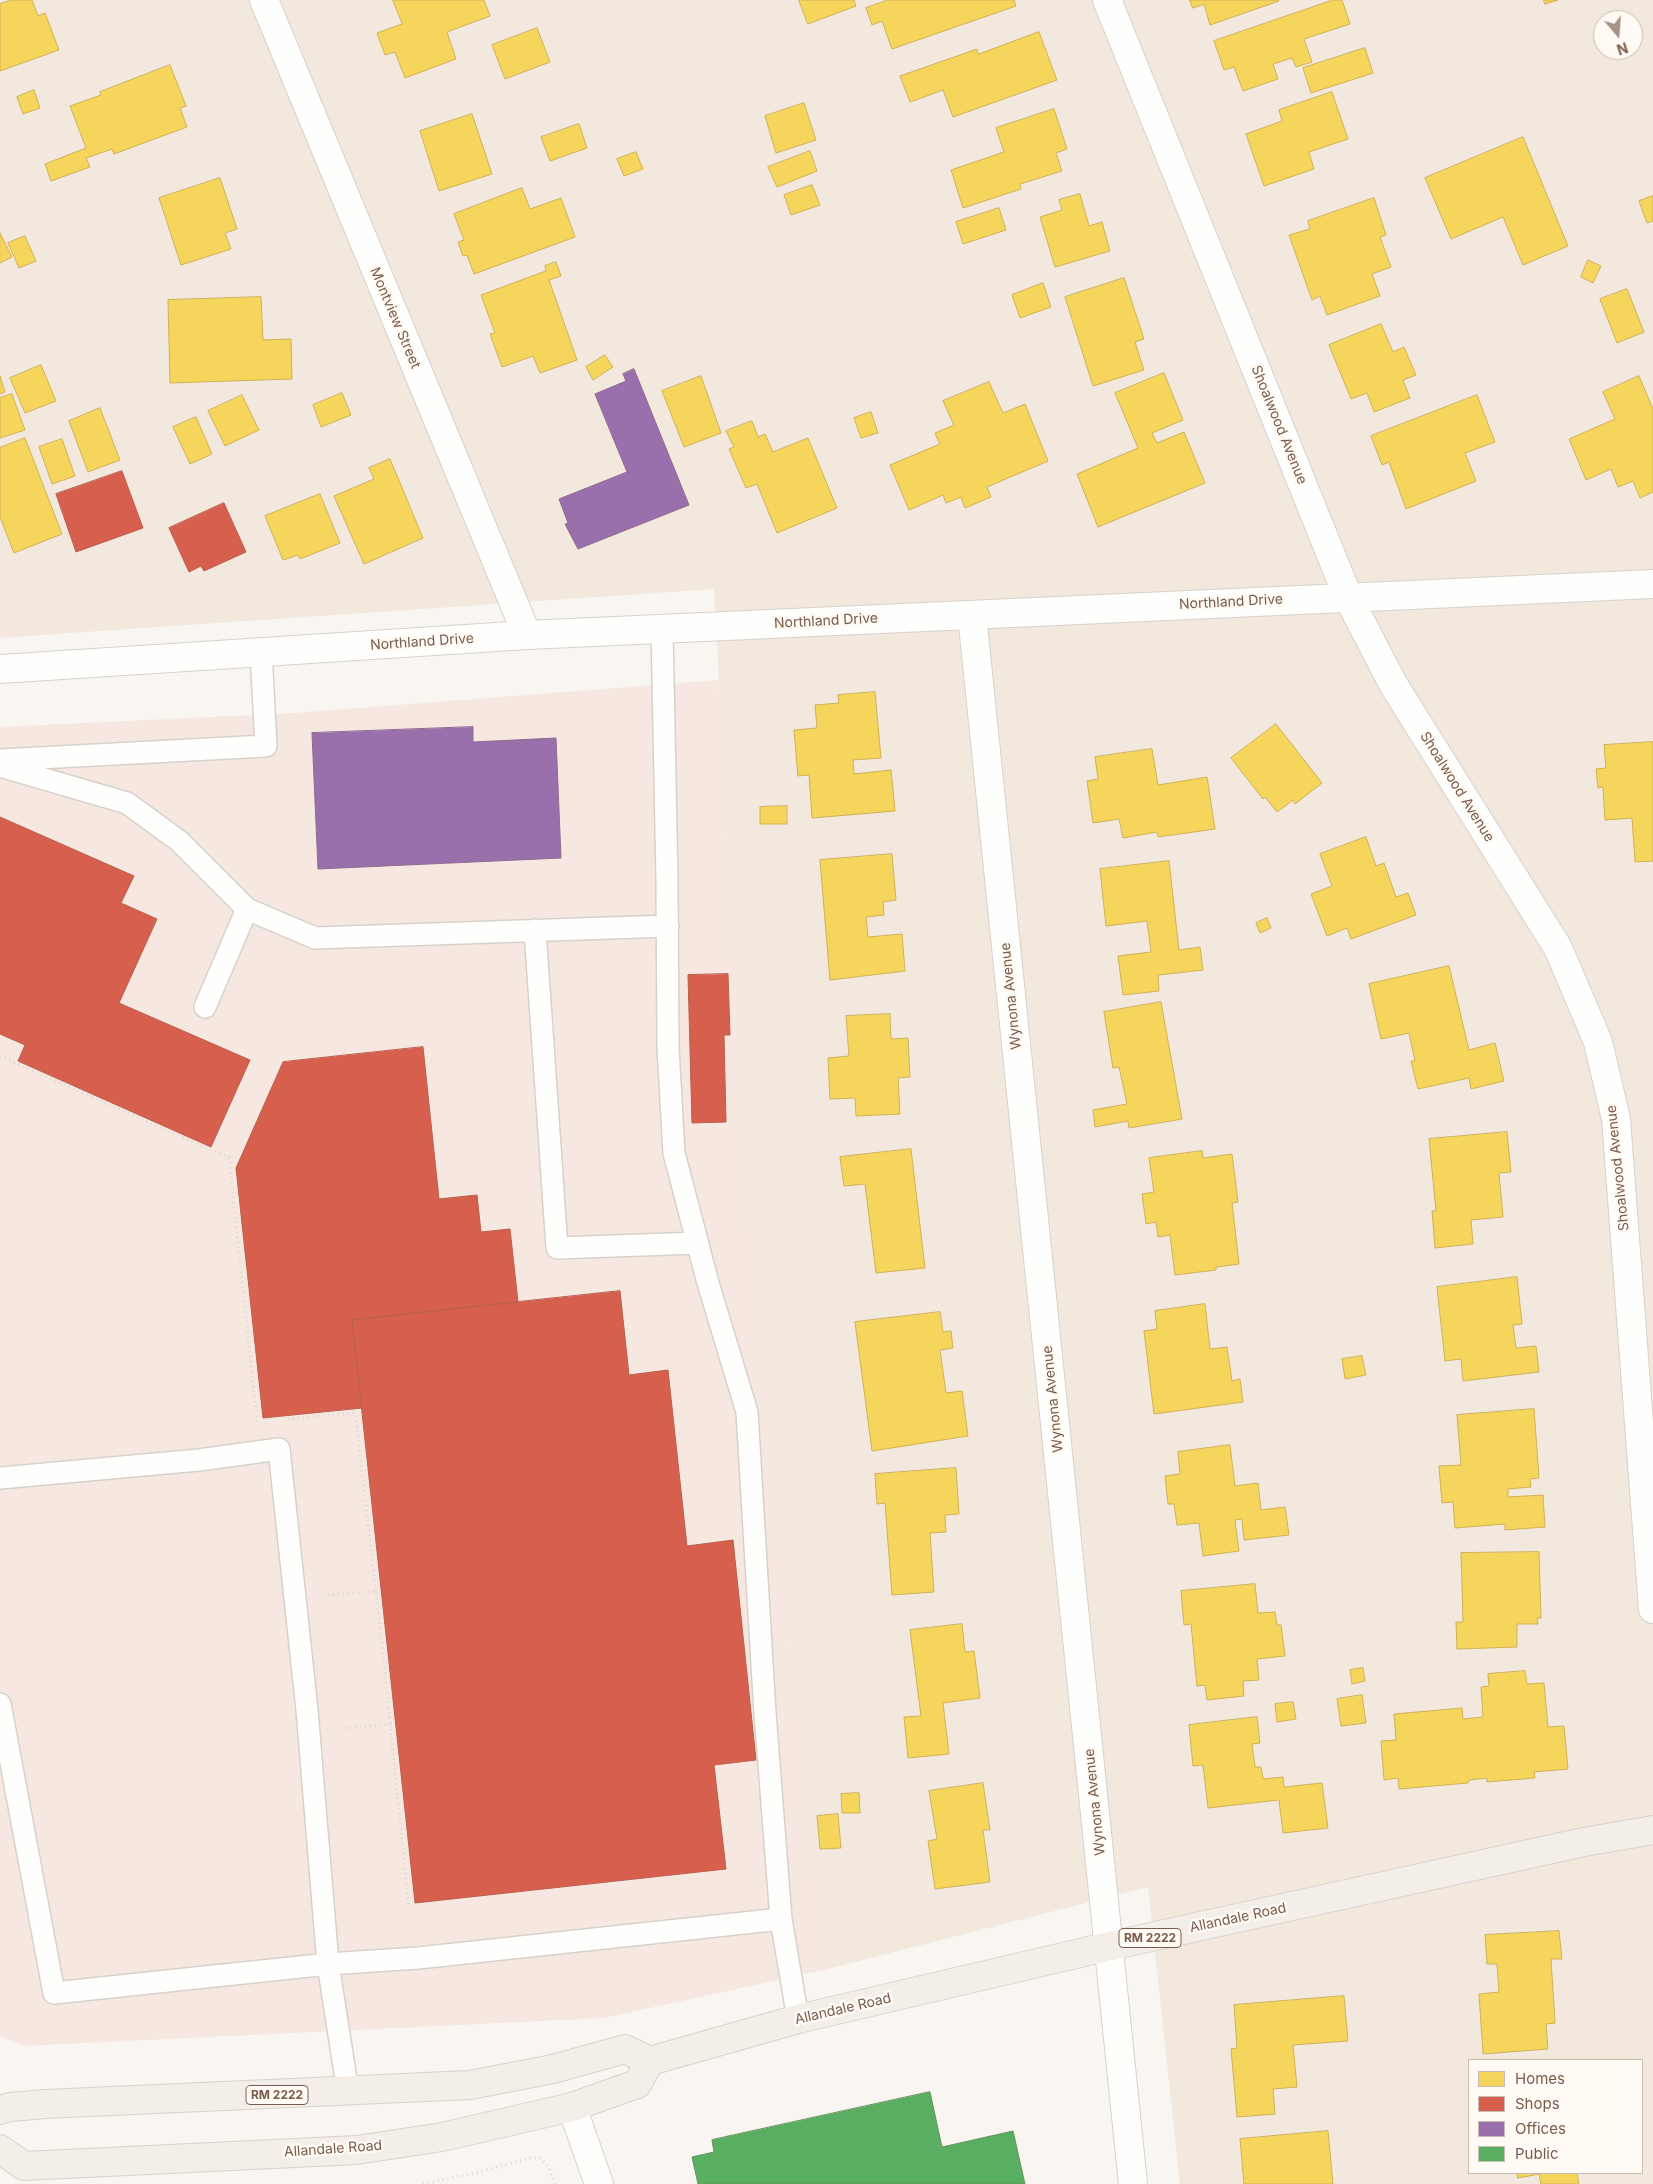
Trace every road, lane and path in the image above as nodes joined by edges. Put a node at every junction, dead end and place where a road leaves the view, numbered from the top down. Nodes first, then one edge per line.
1 (264, 0) edge
2 (1107, 0) edge
3 (1653, 584) edge
4 (1348, 597) junction
5 (972, 615) junction
6 (662, 629) junction
7 (527, 635) junction
8 (261, 652) junction
9 (0, 669) edge
10 (0, 760) edge
11 (0, 766) edge
12 (247, 909) junction
13 (668, 926) junction
14 (535, 930) junction
15 (205, 1007) dead end
16 (0, 1056) edge
17 (697, 1243) junction
18 (286, 1419) dead end
19 (267, 1421) dead end
20 (0, 1478) edge
21 (376, 1591) junction
22 (328, 1595) dead end
23 (1653, 1609) edge
24 (0, 1704) edge
25 (390, 1724) junction
26 (345, 1728) dead end
27 (1653, 1830) edge
28 (409, 1907) dead end
29 (781, 1919) junction
30 (1110, 1946) junction
31 (328, 1964) junction
32 (798, 2019) junction
33 (650, 2061) junction
34 (348, 2092) junction
35 (572, 2107) junction
36 (0, 2110) edge
37 (0, 2149) edge
38 (423, 2184) edge
39 (554, 2184) edge
40 (600, 2184) edge
41 (1133, 2184) edge

1 - 7 street, Montview Street
2 - 4 street, Shoalwood Avenue
3 - 4 street, Northland Drive
4 - 5 street, Northland Drive
4 - 23 street, Shoalwood Avenue
5 - 6 street, Northland Drive
5 - 30 street, Wynona Avenue
6 - 7 street, Northland Drive
6 - 13 lane
7 - 8 street, Northland Drive
8 - 9 street, Northland Drive
8 - 10 lane
11 - 12 lane
12 - 14 lane
12 - 15 lane
13 - 14 lane
13 - 17 lane
14 - 17 lane
16 - 19 path
17 - 29 lane
18 - 21 path
20 - 31 lane
21 - 22 path
21 - 25 path
24 - 31 lane
25 - 26 path
25 - 28 path
27 - 30 main road, Allandale Road / RM 2222
29 - 31 lane
29 - 32 lane
30 - 32 main road, Allandale Road / RM 2222
30 - 41 street, Wynona Avenue
31 - 34 lane
32 - 33 main road, Allandale Road / RM 2222
33 - 34 main road, RM 2222
33 - 35 main road, Allandale Road
34 - 36 main road, RM 2222
35 - 37 main road, Allandale Road
35 - 40 street
38 - 39 path

